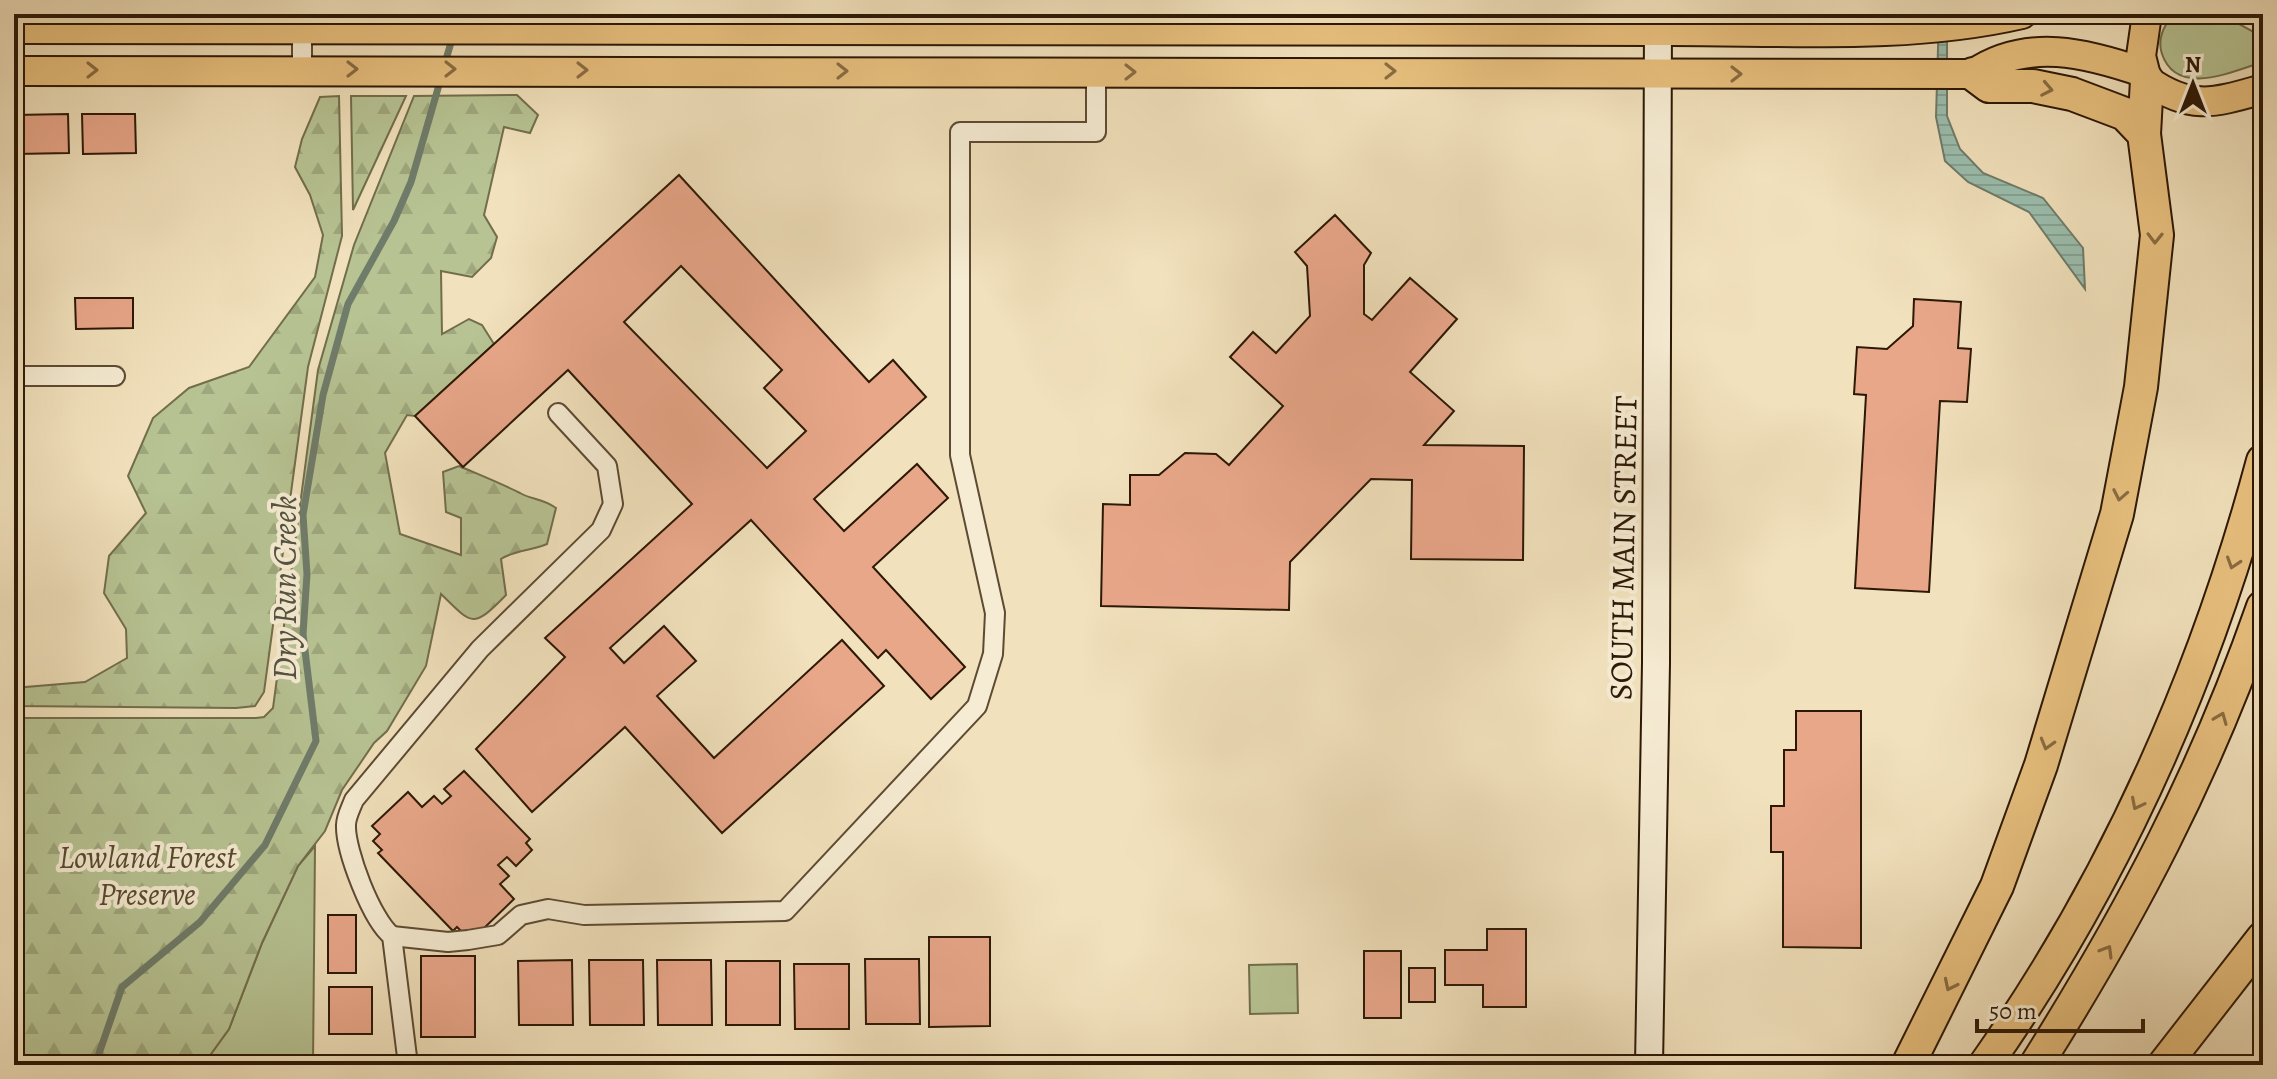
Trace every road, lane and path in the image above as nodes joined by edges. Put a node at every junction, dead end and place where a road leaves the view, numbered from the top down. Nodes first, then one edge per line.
1 (2022, 14) edge
2 (2147, 14) edge
3 (302, 21) edge
4 (1658, 23) edge
5 (14, 29) edge
6 (302, 69) junction
7 (14, 71) edge
8 (1096, 72) junction
9 (1658, 74) junction
10 (1973, 74) junction
11 (2146, 76) junction
12 (2263, 89) edge
13 (2144, 134) junction
14 (14, 376) edge
15 (115, 376) dead end
16 (558, 413) dead end
17 (2263, 461) edge
18 (2263, 607) edge
19 (392, 936) junction
20 (2263, 938) edge
21 (408, 1065) edge
22 (1649, 1065) edge
23 (1908, 1065) edge
24 (1985, 1065) edge
25 (2036, 1065) edge
26 (2164, 1065) edge

1 - 4 main road
2 - 11 main road
3 - 4 main road
3 - 5 main road
3 - 6 street
4 - 9 street, SOUTH MAIN STREET
7 -> 6 main road
6 -> 8 main road
8 -> 9 main road
8 - 19 street
9 -> 10 main road
9 - 22 street, SOUTH MAIN STREET
10 - 11 main road
10 -> 13 highway
11 - 12 main road
11 - 13 highway
13 -> 23 highway
14 - 15 street
16 - 19 street
17 -> 24 highway
25 -> 18 highway
19 - 21 street
20 - 26 highway

